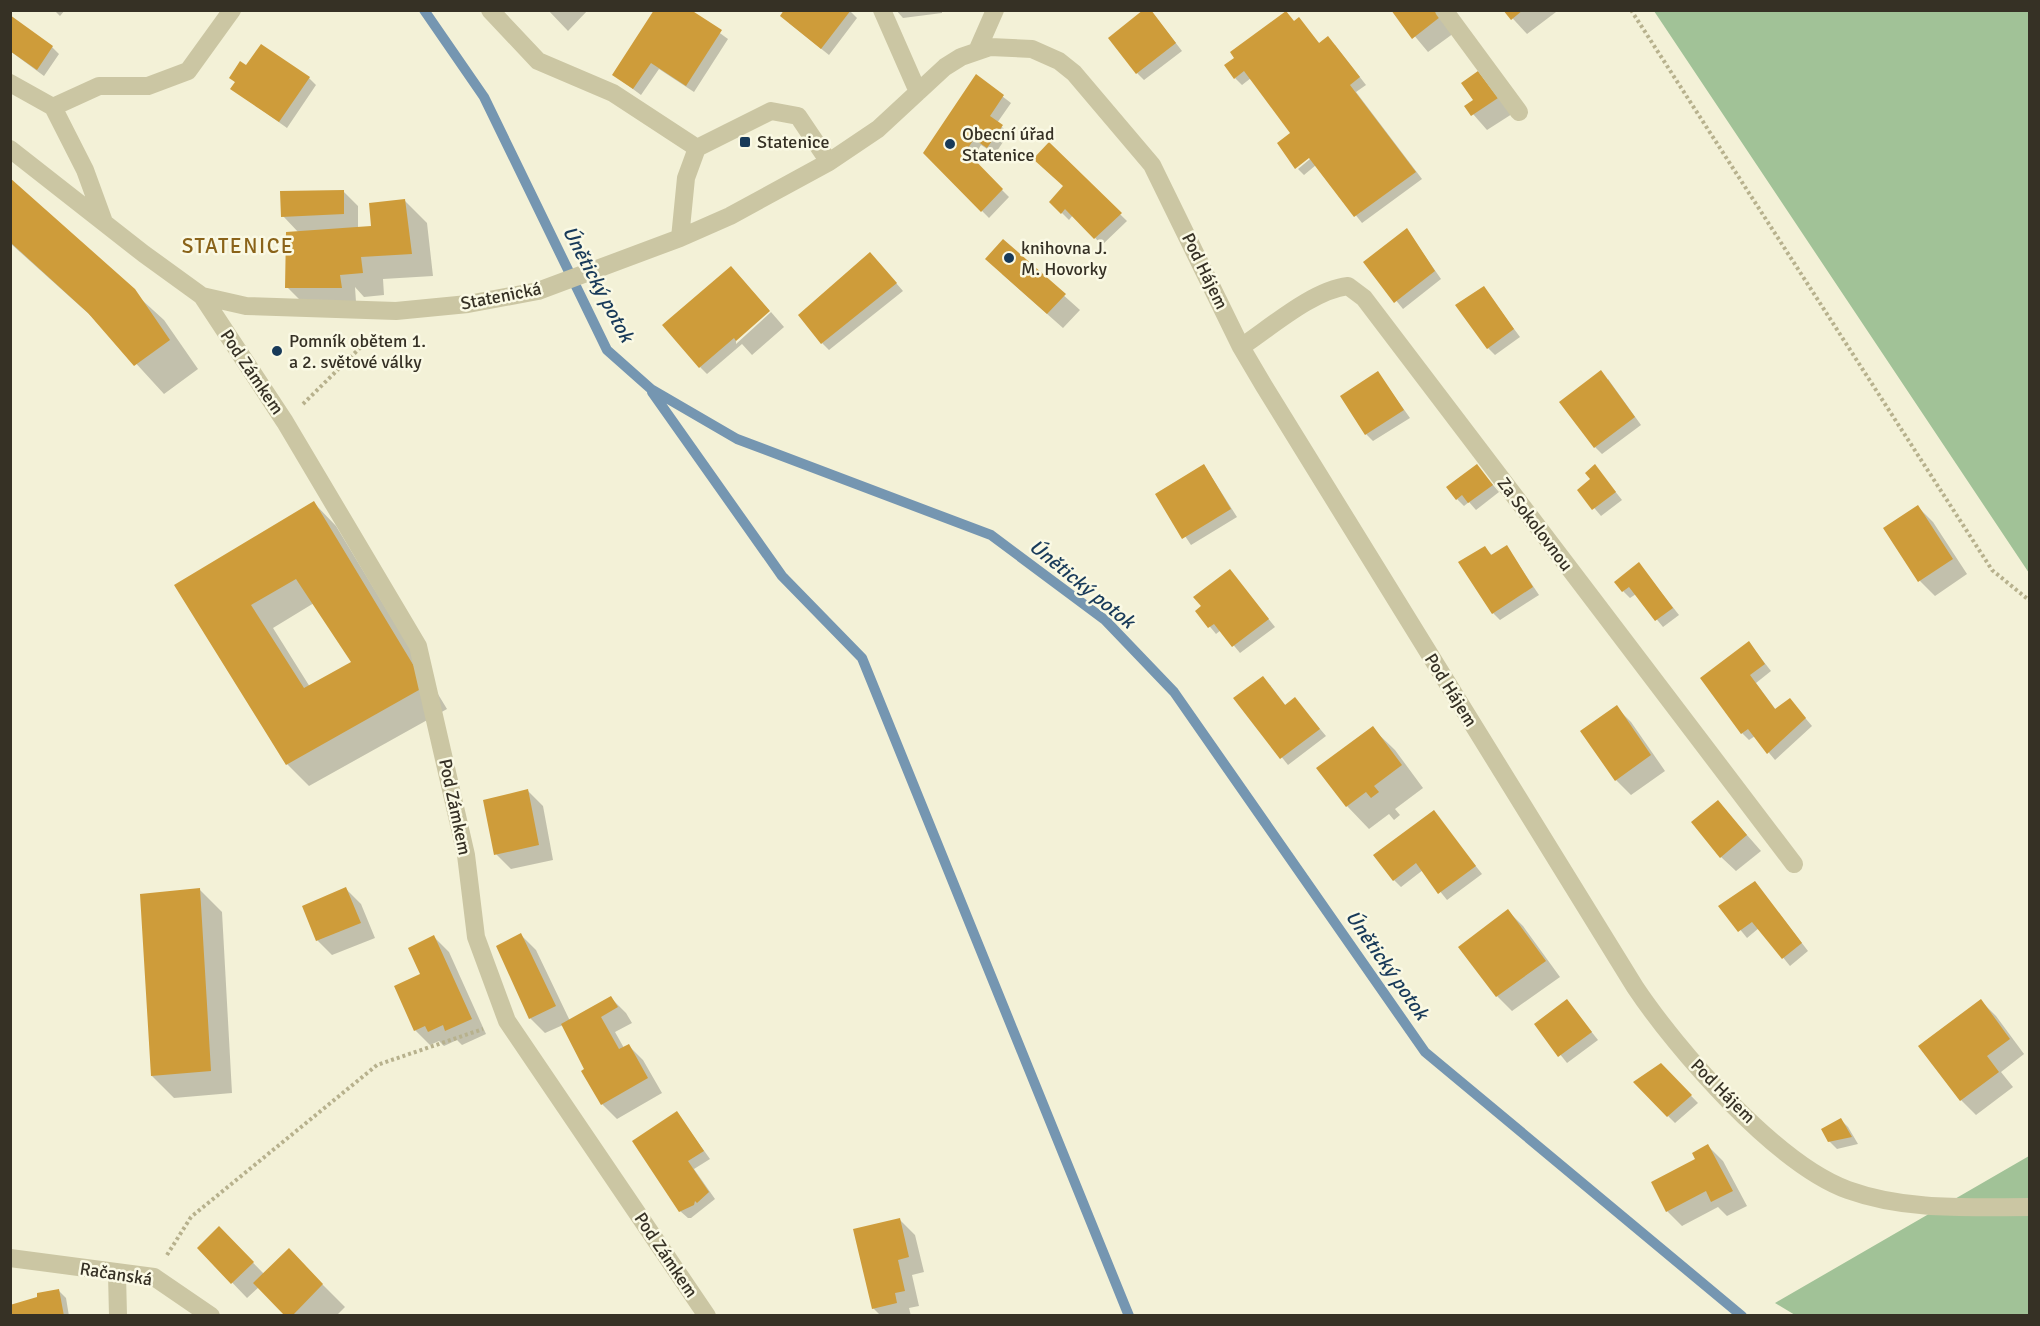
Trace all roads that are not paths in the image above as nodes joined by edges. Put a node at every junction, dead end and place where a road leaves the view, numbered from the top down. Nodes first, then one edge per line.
1 (232, 10) edge
2 (490, 10) edge
3 (882, 10) edge
4 (995, 10) edge
5 (1444, 10) edge
6 (977, 51) junction
7 (10, 83) edge
8 (918, 92) junction
9 (53, 107) junction
10 (1519, 112) dead end
11 (697, 148) junction
12 (10, 149) edge
13 (829, 162) junction
14 (104, 222) junction
15 (680, 238) junction
16 (202, 296) junction
17 (1242, 347) junction
18 (1794, 864) dead end
19 (2030, 1207) edge
20 (10, 1258) edge
21 (117, 1274) junction
22 (118, 1316) edge
23 (211, 1316) edge
24 (707, 1316) edge

1 - 9 street
2 - 11 street
3 - 8 street
4 - 6 street
5 - 10 street
6 - 8 street, Statenická
6 - 17 street, Pod Hájem
7 - 9 street
8 - 13 street, Statenická
9 - 14 street
11 - 13 street
11 - 15 street
12 - 14 street, Statenická
13 - 15 street, Statenická
14 - 16 street, Statenická
15 - 16 street, Statenická
16 - 24 street, Pod Zámkem
17 - 18 street, Za Sokolovnou
17 - 19 street, Pod Hájem
20 - 21 street, Račanská
21 - 22 street
21 - 23 street, Račanská

